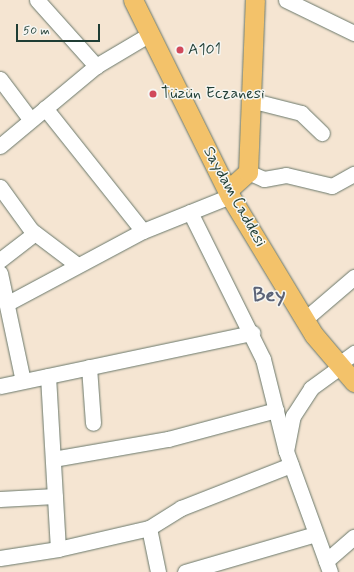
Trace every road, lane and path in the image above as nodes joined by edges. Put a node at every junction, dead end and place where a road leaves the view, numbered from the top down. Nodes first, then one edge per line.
1 (37, 0) edge
2 (133, 0) edge
3 (255, 0) edge
4 (286, 0) edge
5 (354, 32) edge
6 (150, 34) junction
7 (96, 66) junction
8 (0, 78) edge
9 (250, 100) junction
10 (45, 108) junction
11 (30, 119) junction
12 (322, 133) dead end
13 (0, 146) edge
14 (248, 172) junction
15 (354, 174) edge
16 (0, 187) edge
17 (229, 193) junction
18 (190, 212) junction
19 (143, 231) junction
20 (35, 233) junction
21 (0, 260) edge
22 (76, 264) junction
23 (0, 273) edge
24 (354, 277) edge
25 (8, 302) junction
26 (305, 319) junction
27 (252, 333) junction
28 (345, 361) edge
29 (89, 367) junction
30 (48, 376) junction
31 (23, 381) junction
32 (354, 382) edge
33 (0, 386) edge
34 (276, 410) junction
35 (93, 423) dead end
36 (288, 458) junction
37 (53, 459) junction
38 (55, 496) junction
39 (0, 500) edge
40 (149, 528) junction
41 (316, 534) junction
42 (354, 538) edge
43 (58, 549) junction
44 (0, 558) edge
45 (328, 567) edge
46 (158, 572) edge
47 (185, 572) edge

1 - 7 street
2 - 6 main road, Saydam Caddesi
3 - 9 main road
4 - 5 street
6 - 7 street
6 - 17 main road, Saydam Caddesi
7 - 10 street
8 - 11 street
9 - 12 street
9 - 14 main road
10 - 11 street
10 - 19 street
11 - 13 street
14 - 15 street
14 - 17 main road
16 - 20 street
17 - 18 street
17 - 26 main road, Saydam Caddesi
18 - 19 street
18 - 27 street
19 - 22 street
20 - 21 street
20 - 22 street
22 - 25 street
23 - 25 street
24 - 26 street
25 - 31 street
26 - 28 main road, Saydam Caddesi
27 - 29 street
27 - 34 street
28 - 32 main road, Saydam Caddesi
28 - 36 street
29 - 30 street
29 - 35 street
30 - 31 street
30 - 37 street
31 - 33 street
34 - 36 street
34 - 37 street
36 - 40 street
36 - 41 street
37 - 38 street
38 - 39 street
38 - 43 street
40 - 43 street
40 - 46 street
41 - 45 street
41 - 47 street
42 - 45 street
43 - 44 street

